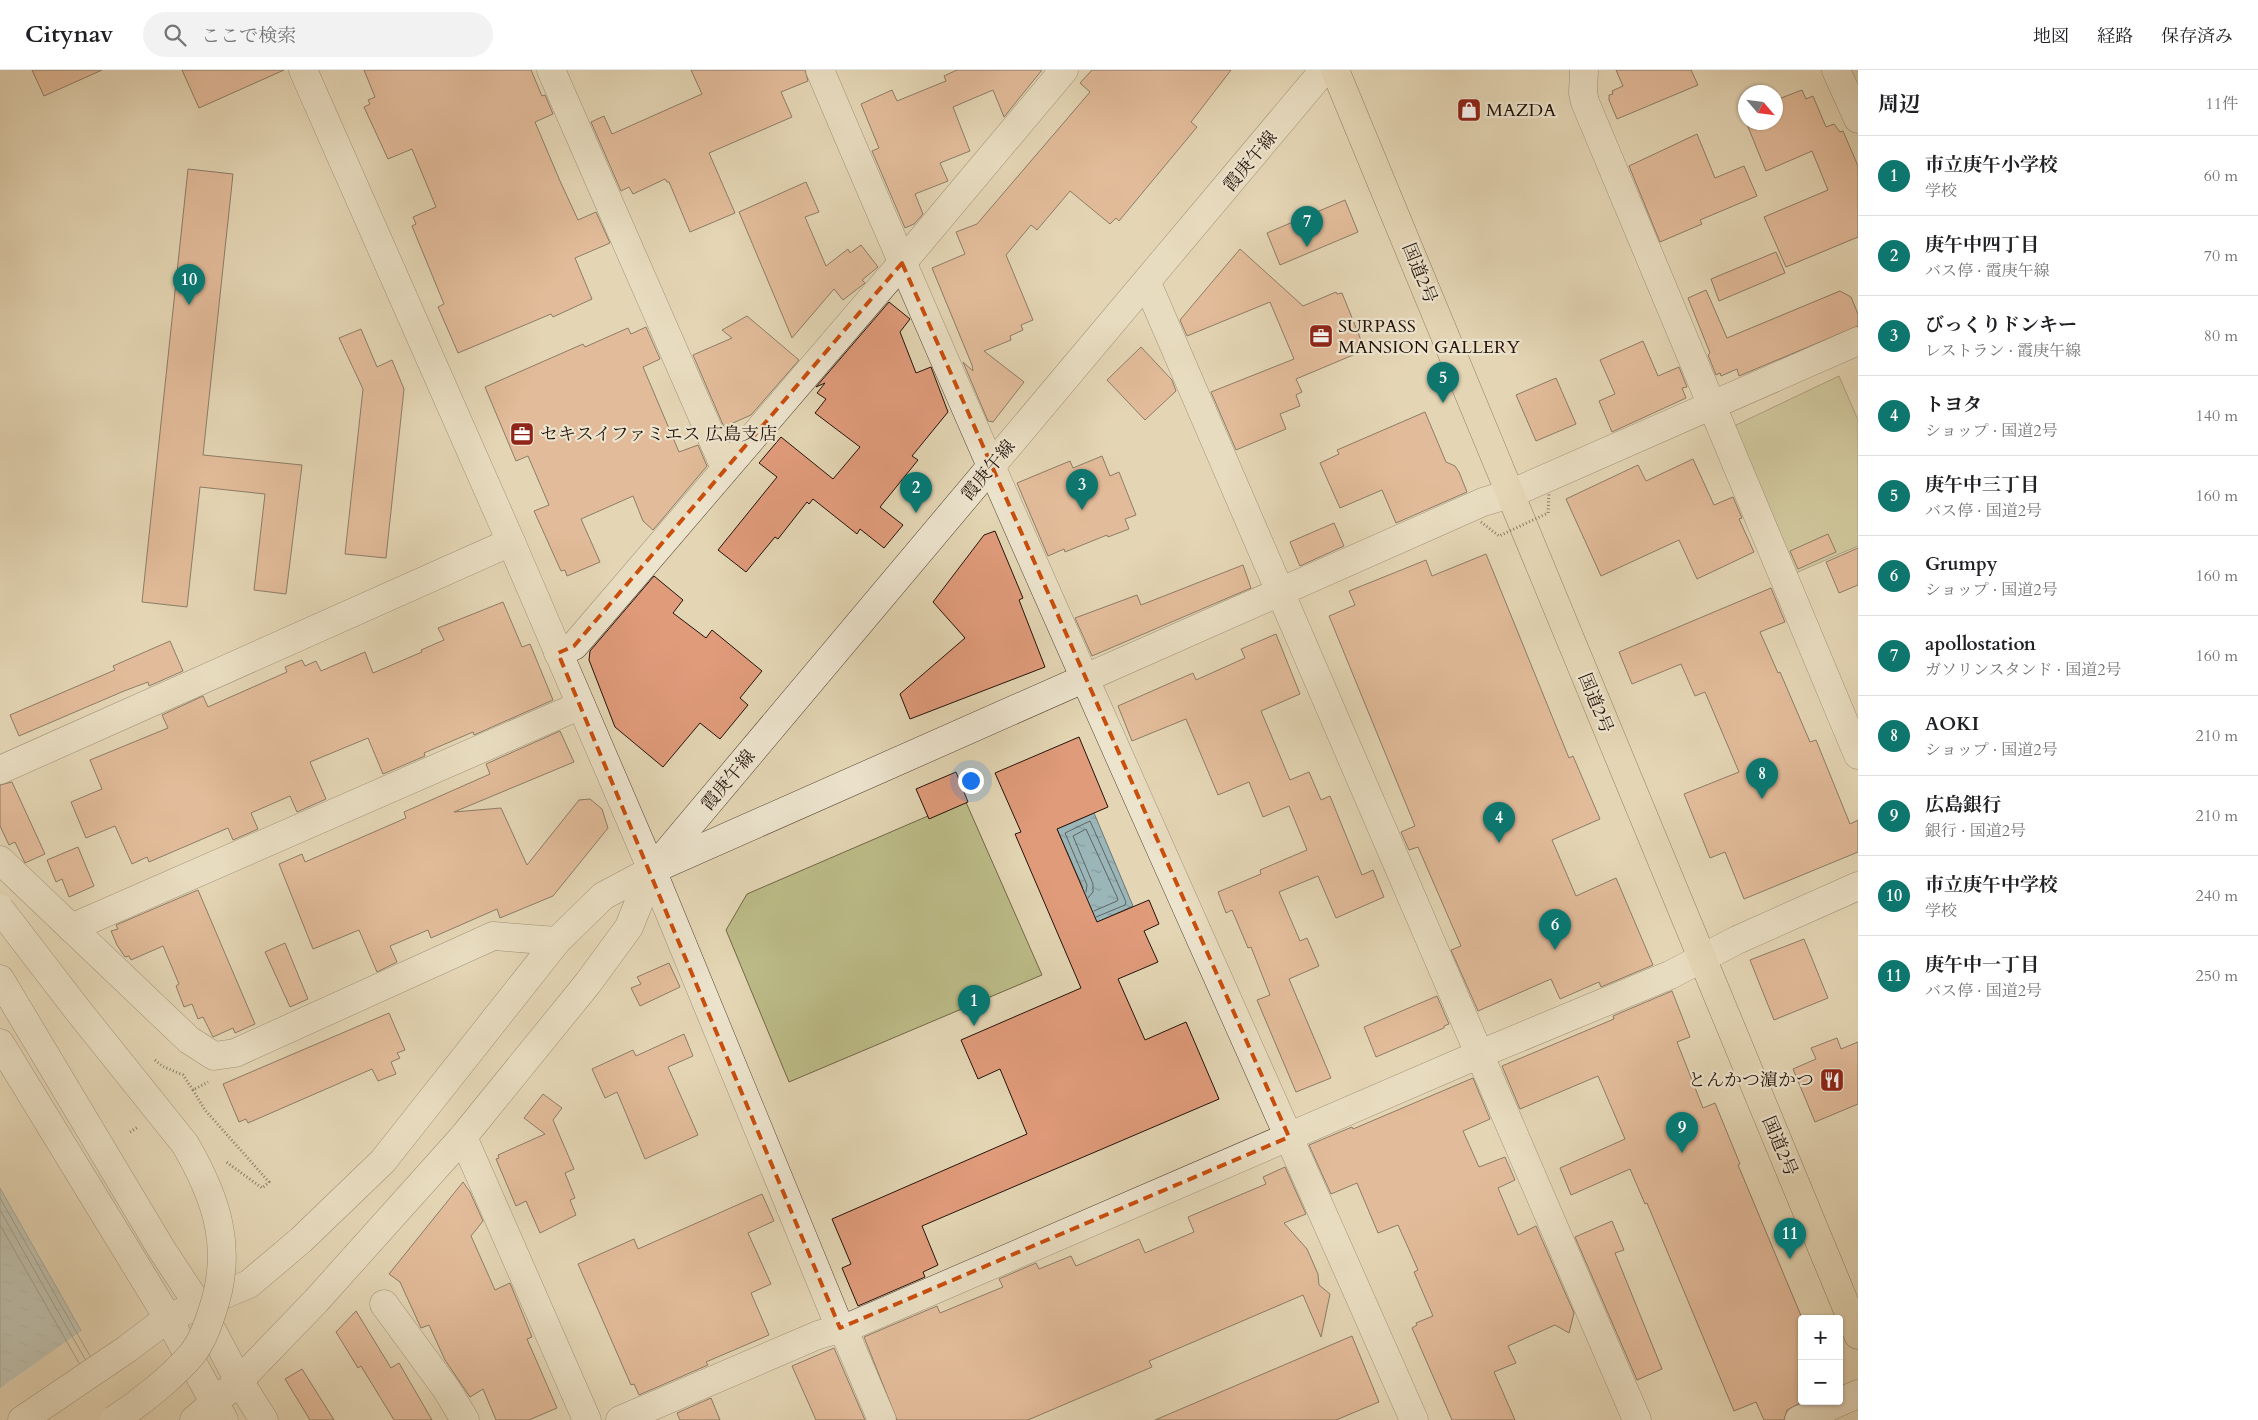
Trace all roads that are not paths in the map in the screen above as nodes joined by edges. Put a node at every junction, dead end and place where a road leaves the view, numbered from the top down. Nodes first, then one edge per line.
1 (303, 70) edge
2 (551, 70) edge
3 (820, 70) edge
4 (1324, 70) edge
5 (1336, 70) edge
6 (1584, 70) edge
7 (1836, 70) edge
8 (1058, 73) edge
9 (1858, 119) edge
10 (902, 263) junction
11 (1147, 283) junction
12 (1858, 341) edge
13 (1712, 406) junction
14 (991, 467) junction
15 (725, 468) junction
16 (1510, 494) junction
17 (511, 542) junction
18 (1281, 591) junction
19 (558, 653) junction
20 (1084, 679) junction
21 (581, 705) junction
22 (1858, 755) edge
23 (0, 770) edge
24 (0, 860) edge
25 (652, 870) junction
26 (1858, 886) edge
27 (0, 909) edge
28 (71, 928) junction
29 (557, 941) junction
30 (1702, 958) junction
31 (0, 979) edge
32 (0, 1043) edge
33 (1480, 1054) junction
34 (463, 1137) junction
35 (1289, 1137) junction
36 (384, 1304) dead end
37 (199, 1306) junction
38 (168, 1318) junction
39 (840, 1328) junction
40 (1858, 1335) edge
41 (239, 1381) junction
42 (1858, 1394) edge
43 (219, 1411) edge
44 (22, 1420) edge
45 (114, 1420) edge
46 (194, 1420) edge
47 (264, 1420) edge
48 (465, 1420) edge
49 (586, 1420) edge
50 (620, 1420) edge
51 (882, 1420) edge
52 (1414, 1420) edge
53 (1638, 1420) edge
54 (1799, 1420) edge

1 - 17 street
2 - 15 street
3 - 10 street
4 - 11 street, 霞庚午線
5 - 16 highway, 国道2号
6 - 13 street
7 - 9 street
8 - 10 street
10 - 14 street
10 - 15 street
11 - 14 street, 霞庚午線
11 - 18 street
12 - 13 street
13 - 16 street
13 - 22 street
14 - 20 street
14 - 25 street, 霞庚午線
15 - 19 street
16 - 18 street
16 - 30 highway, 国道2号
17 - 19 street
17 - 23 street
18 - 20 street
18 - 33 street
19 - 21 street
20 - 25 street
20 - 35 street
21 - 25 street
21 - 28 street
24 - 28 street
25 - 29 street
25 - 34 street
25 - 39 street
26 - 30 street
27 - 45 street, bridge
28 - 29 street
29 - 37 street
30 - 33 street
30 - 40 highway, 国道2号
31 - 37 street
32 - 38 street
33 - 35 street
33 - 53 street
34 - 41 street
34 - 49 street
35 - 39 street
35 - 52 street
36 - 48 street
37 - 38 street
37 - 41 street
37 - 43 street
38 - 43 street
38 - 44 street
39 - 50 street
39 - 51 street
41 - 43 street
41 - 47 street
42 - 54 street
43 - 46 street

